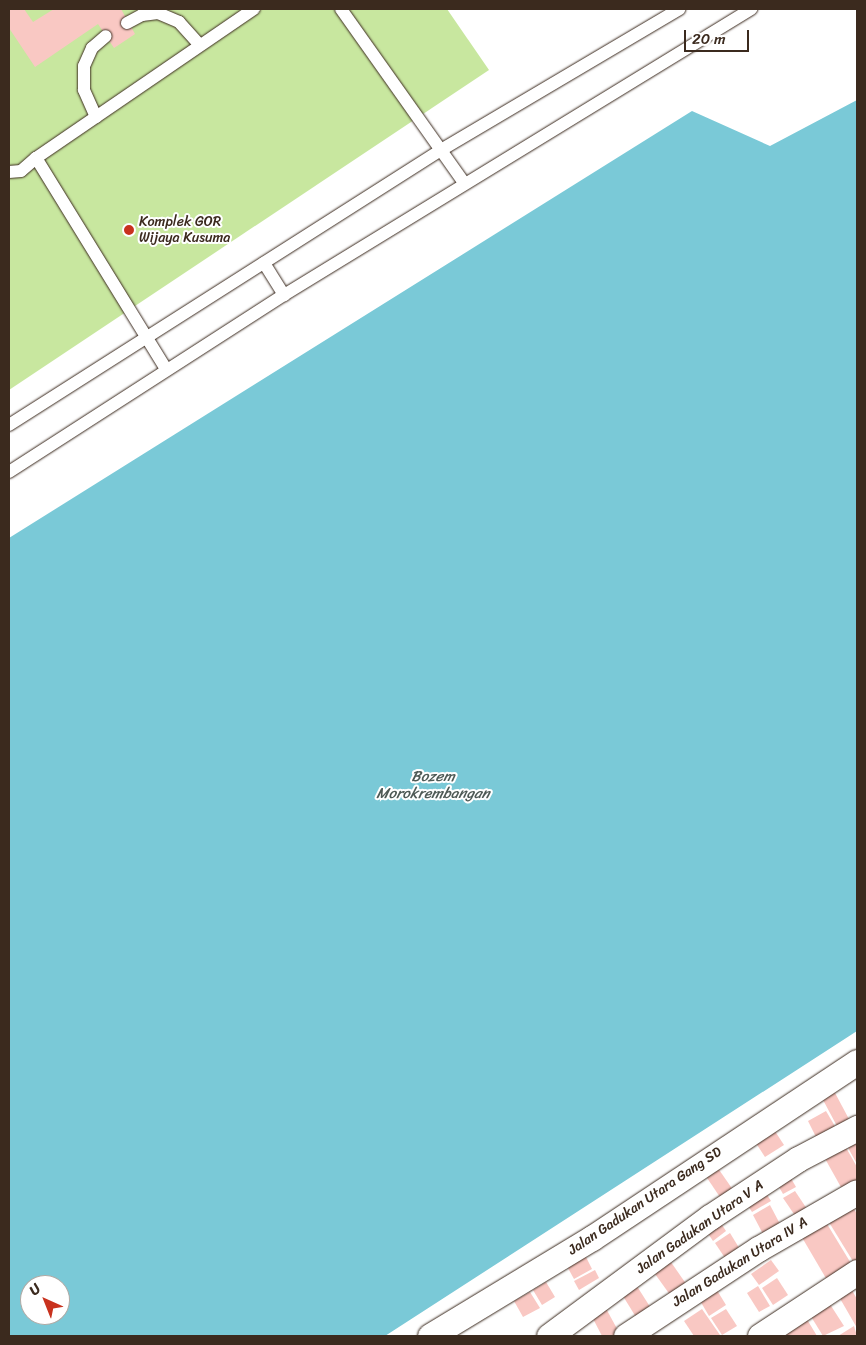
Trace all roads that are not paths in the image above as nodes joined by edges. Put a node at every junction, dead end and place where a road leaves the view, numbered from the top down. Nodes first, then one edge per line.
1 (254, 9) edge
2 (341, 9) edge
3 (679, 9) edge
4 (751, 9) edge
5 (127, 23) dead end
6 (106, 36) dead end
7 (200, 45) junction
8 (96, 117) junction
9 (442, 150) junction
10 (36, 158) junction
11 (9, 172) edge
12 (464, 183) junction
13 (264, 263) junction
14 (284, 295) junction
15 (146, 338) junction
16 (166, 369) junction
17 (9, 425) edge
18 (9, 472) edge
19 (857, 1062) edge
20 (857, 1128) edge
21 (857, 1192) edge
22 (857, 1272) edge
23 (765, 1335) edge
24 (430, 1336) edge
25 (549, 1336) edge
26 (626, 1336) edge

1 - 7 lane
2 - 9 lane
3 - 9 lane
4 - 12 lane
5 - 7 lane
6 - 8 lane
7 - 8 lane
8 - 10 lane
9 - 12 lane
9 - 13 lane
10 - 11 lane
10 - 15 lane
12 - 14 lane
13 - 14 lane
13 - 15 lane
14 - 16 lane
15 - 16 lane
15 - 17 lane
16 - 18 lane
19 - 24 street, Jalan Gadukan Utara Gang SD
20 - 25 street, Jalan Gadukan Utara V A
21 - 26 street, Jalan Gadukan Utara IV A
22 - 23 street

